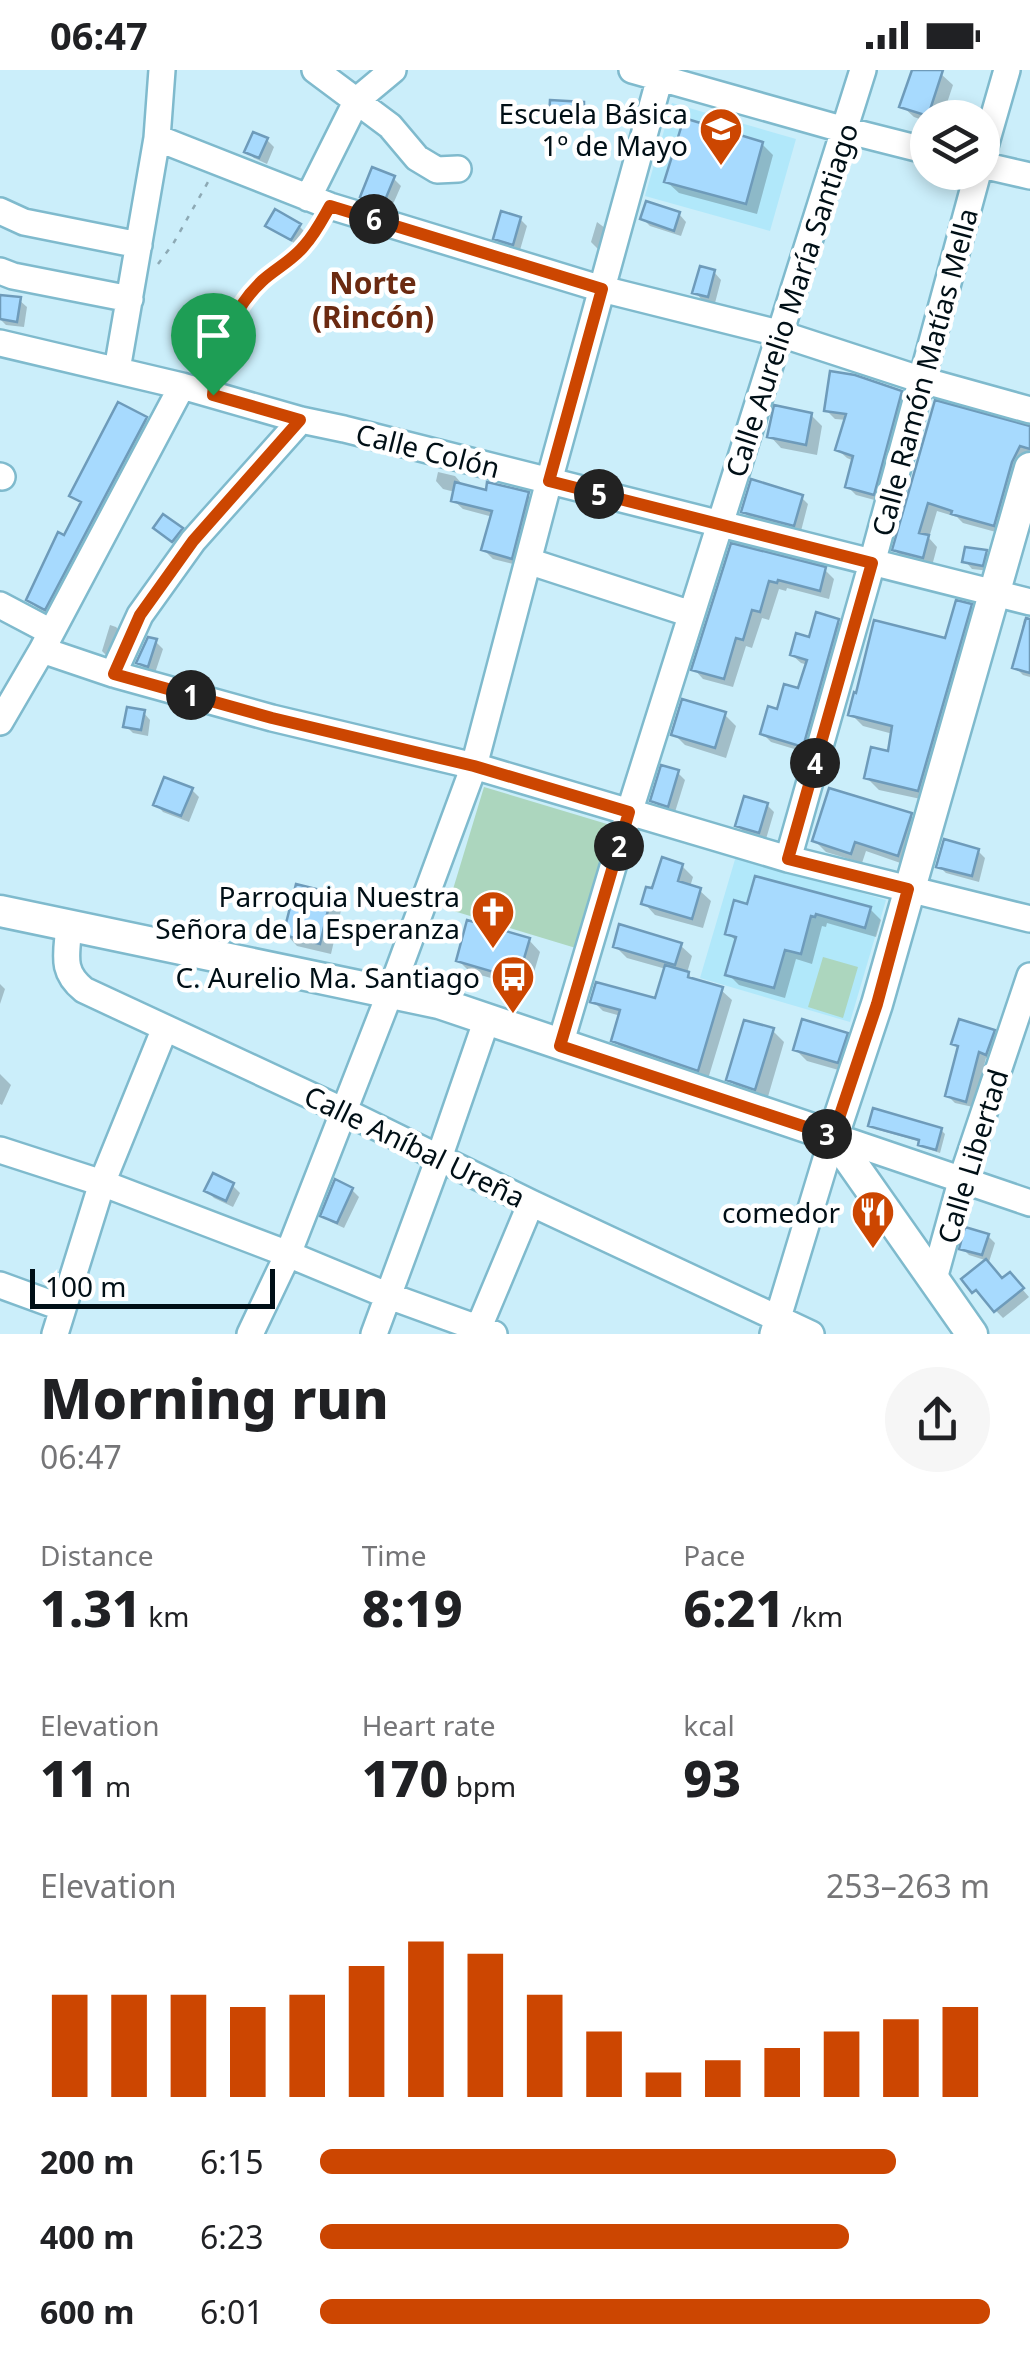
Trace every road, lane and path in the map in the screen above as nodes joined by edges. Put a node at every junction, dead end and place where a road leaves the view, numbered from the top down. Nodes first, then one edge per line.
1 (162, 70) edge
2 (315, 70) edge
3 (393, 70) edge
4 (632, 70) edge
5 (863, 70) edge
6 (1007, 70) edge
7 (661, 74) edge
8 (357, 100) junction
9 (998, 100) edge
10 (846, 130) junction
11 (157, 138) junction
12 (910, 146) edge
13 (219, 163) junction
14 (1000, 168) edge
15 (458, 169) dead end
16 (1030, 176) edge
17 (973, 190) edge
18 (319, 202) junction
19 (0, 211) edge
20 (139, 245) junction
21 (0, 271) edge
22 (134, 272) junction
23 (602, 289) junction
24 (130, 299) junction
25 (778, 334) junction
26 (0, 344) edge
27 (117, 370) junction
28 (922, 380) junction
29 (182, 386) junction
30 (213, 395) junction
31 (1030, 410) edge
32 (300, 420) junction
33 (1030, 468) edge
34 (549, 481) junction
35 (719, 523) junction
36 (528, 562) junction
37 (872, 563) junction
38 (993, 592) junction
39 (1030, 602) edge
40 (0, 605) edge
41 (691, 614) junction
42 (47, 641) junction
43 (114, 674) junction
44 (0, 722) edge
45 (474, 766) junction
46 (629, 812) junction
47 (788, 859) junction
48 (908, 889) junction
49 (0, 911) edge
50 (1030, 918) edge
51 (68, 926) junction
52 (1030, 976) edge
53 (390, 994) junction
54 (486, 1020) junction
55 (165, 1028) junction
56 (560, 1046) junction
57 (344, 1111) junction
58 (833, 1136) junction
59 (0, 1150) edge
60 (439, 1158) junction
61 (962, 1178) junction
62 (102, 1183) junction
63 (1030, 1202) edge
64 (532, 1203) junction
65 (288, 1254) junction
66 (934, 1279) junction
67 (0, 1285) edge
68 (389, 1296) junction
69 (63, 1308) junction
70 (775, 1327) edge
71 (486, 1331) edge
72 (54, 1334) edge
73 (250, 1334) edge
74 (374, 1334) edge
75 (811, 1334) edge
76 (972, 1334) edge

1 - 11 street
2 - 8 street
3 - 8 street
4 - 7 street
5 - 10 street, Calle Aurelio María Santiago
6 - 9 street
7 - 10 street
7 - 23 street
8 - 15 street
8 - 18 street
10 - 12 street
10 - 25 street, Calle Aurelio María Santiago
11 - 13 street
11 - 20 street
13 - 18 street
13 - 22 path
14 - 16 street
17 - 28 street, Calle Ramón Matías Mella
18 - 23 street
18 - 30 path
19 - 20 street
20 - 22 street
21 - 24 street
22 - 24 street
23 - 25 street
23 - 34 street
24 - 27 street
25 - 28 street
25 - 35 street, Calle Aurelio María Santiago
26 - 27 street, Calle Colón
27 - 29 street, Calle Colón
28 - 31 street
28 - 37 street, Calle Ramón Matías Mella
29 - 30 street, Calle Colón
29 - 42 street
30 - 32 street, Calle Colón
32 - 34 street, Calle Colón
32 - 43 street
33 - 38 main road
34 - 35 street, Calle Colón
34 - 36 street
35 - 37 street, Calle Colón
35 - 41 street, Calle Aurelio María Santiago
36 - 41 street
36 - 45 street
37 - 38 street, Calle Colón
37 - 47 street, Calle Ramón Matías Mella
38 - 39 street, Calle Colón
38 - 48 main road
40 - 42 street
41 - 46 street, Calle Aurelio María Santiago
42 - 43 street
42 - 44 street
43 - 45 street
45 - 46 street
45 - 53 street
46 - 47 street
46 - 56 street, Calle Aurelio María Santiago
47 - 48 street
48 - 50 street
48 - 58 main road
49 - 51 main road
51 - 53 main road
51 - 55 street, Calle Aníbal Ureña
52 - 61 street, Calle Libertad
53 - 54 main road
53 - 57 street
54 - 56 main road
54 - 60 street
55 - 57 street, Calle Aníbal Ureña
55 - 62 street
56 - 58 main road
57 - 60 street, Calle Aníbal Ureña
57 - 65 street
58 - 61 street
58 - 66 main road
58 - 70 street
59 - 62 street
60 - 64 street, Calle Aníbal Ureña
60 - 68 street
61 - 63 street
61 - 66 street, Calle Libertad
62 - 65 street
62 - 69 street
64 - 70 street, Calle Aníbal Ureña
64 - 71 street
65 - 68 street
65 - 73 street
66 - 76 main road
67 - 69 street
68 - 71 street
68 - 74 street
69 - 72 street
70 - 75 street, Calle Aníbal Ureña

